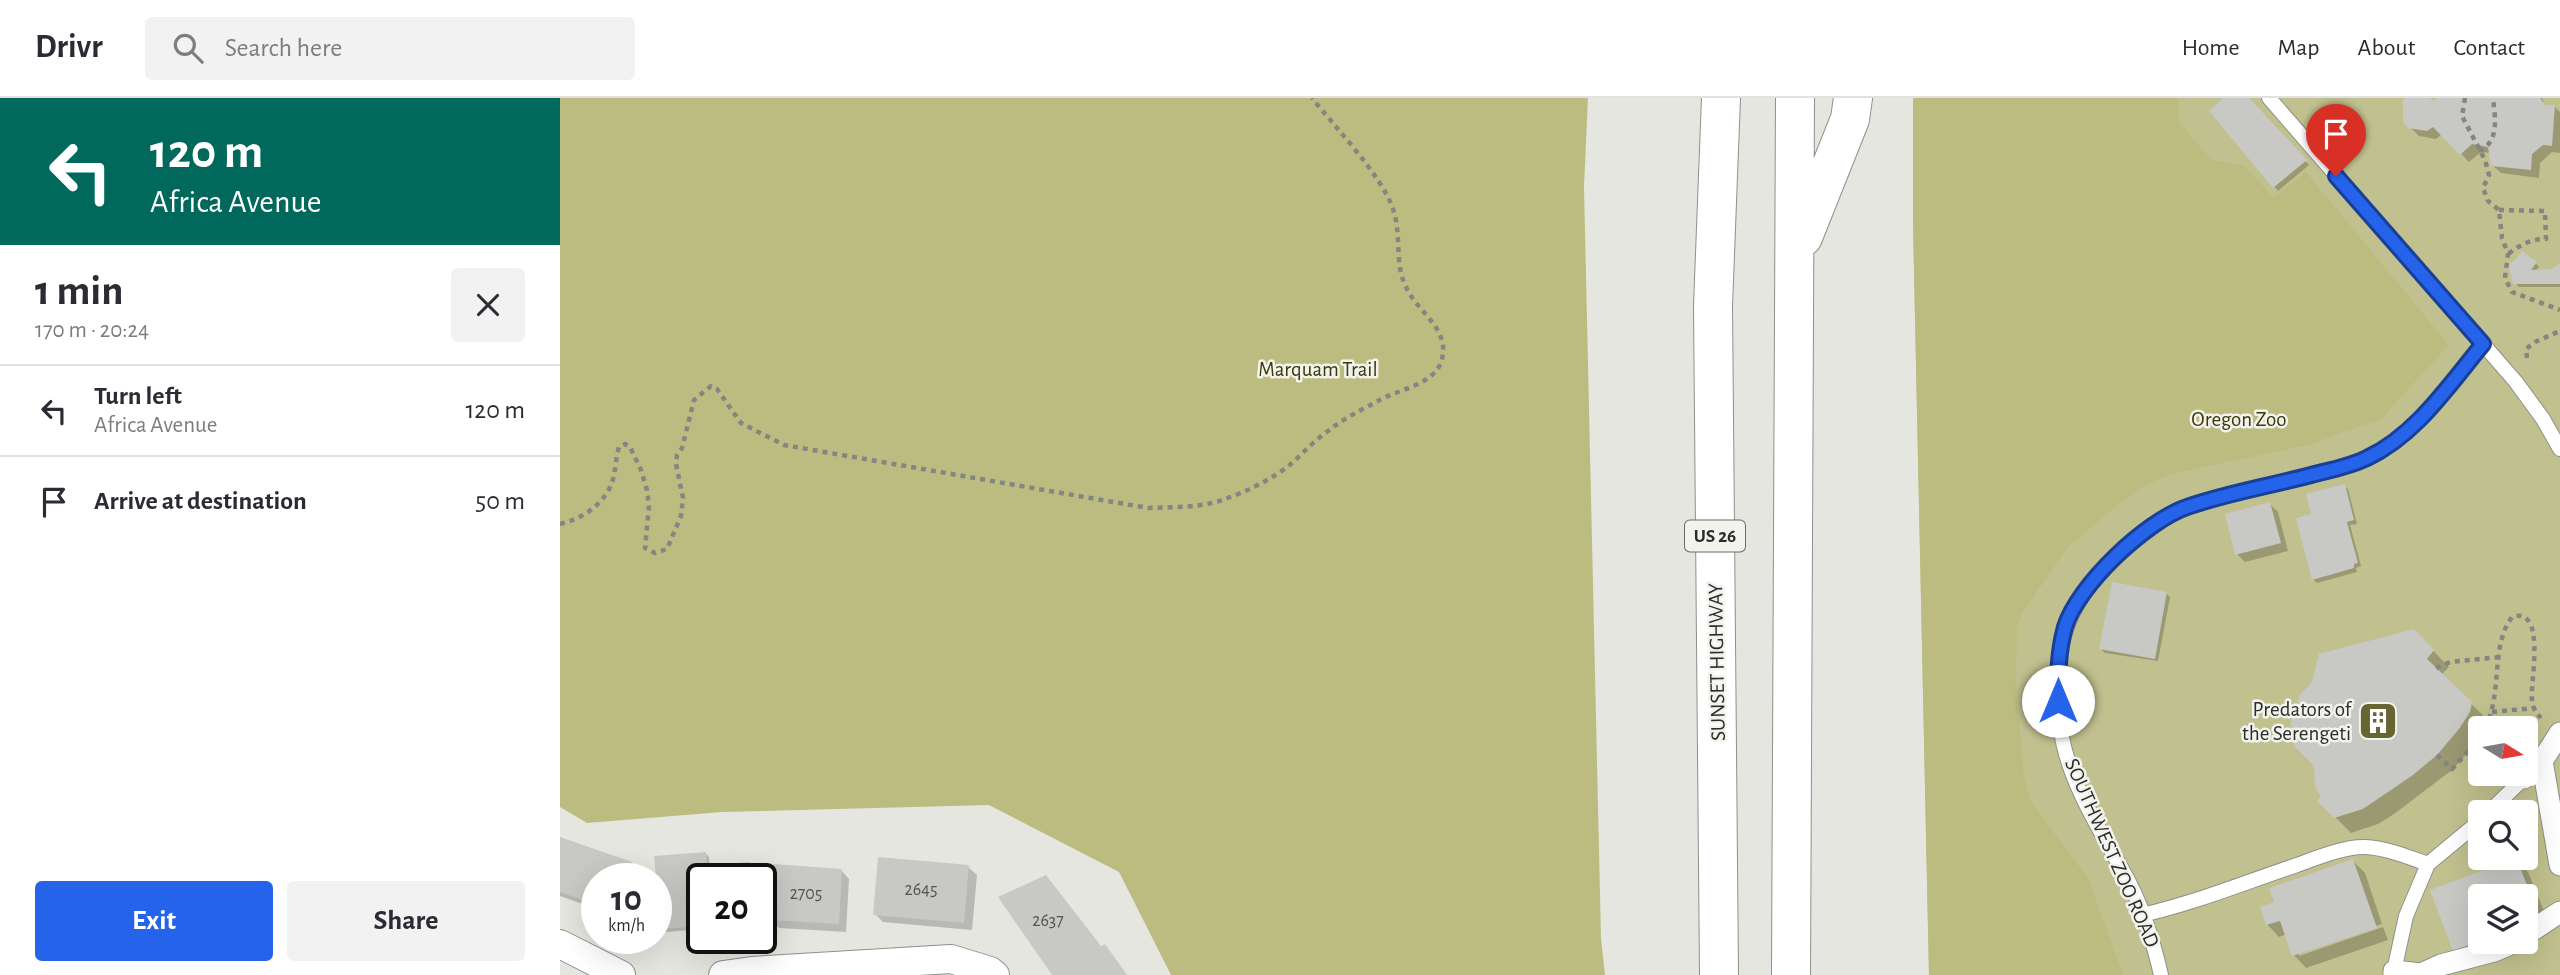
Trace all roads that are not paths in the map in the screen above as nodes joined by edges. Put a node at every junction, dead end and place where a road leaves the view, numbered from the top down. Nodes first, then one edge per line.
1 (1721, 98) edge
2 (1795, 98) edge
3 (1853, 98) edge
4 (2269, 98) edge
5 (1795, 258) junction
6 (2483, 344) junction
7 (2560, 449) edge
8 (2560, 734) edge
9 (2542, 761) junction
10 (2538, 765) edge
11 (2516, 786) edge
12 (2501, 800) edge
13 (2468, 831) edge
14 (2428, 864) junction
15 (2560, 865) edge
16 (2560, 912) edge
17 (2143, 915) junction
18 (2538, 926) edge
19 (560, 944) edge
20 (2483, 954) edge
21 (2394, 973) edge
22 (621, 975) edge
23 (723, 975) edge
24 (995, 975) edge
25 (1719, 975) edge
26 (1791, 975) edge
27 (2161, 975) edge

1 - 25 highway, SUNSET HIGHWAY / US 26
2 - 5 highway
3 - 5 highway
4 - 6 lane
5 - 26 highway
6 - 7 lane
6 - 17 lane, SOUTHWEST ZOO ROAD
8 - 9 street
9 - 10 street
9 - 15 street
11 - 12 lane
13 - 14 lane
14 - 17 lane
14 - 21 lane
16 - 18 street
17 - 27 lane, SOUTHWEST ZOO ROAD
19 - 22 street
20 - 21 street
23 - 24 street

